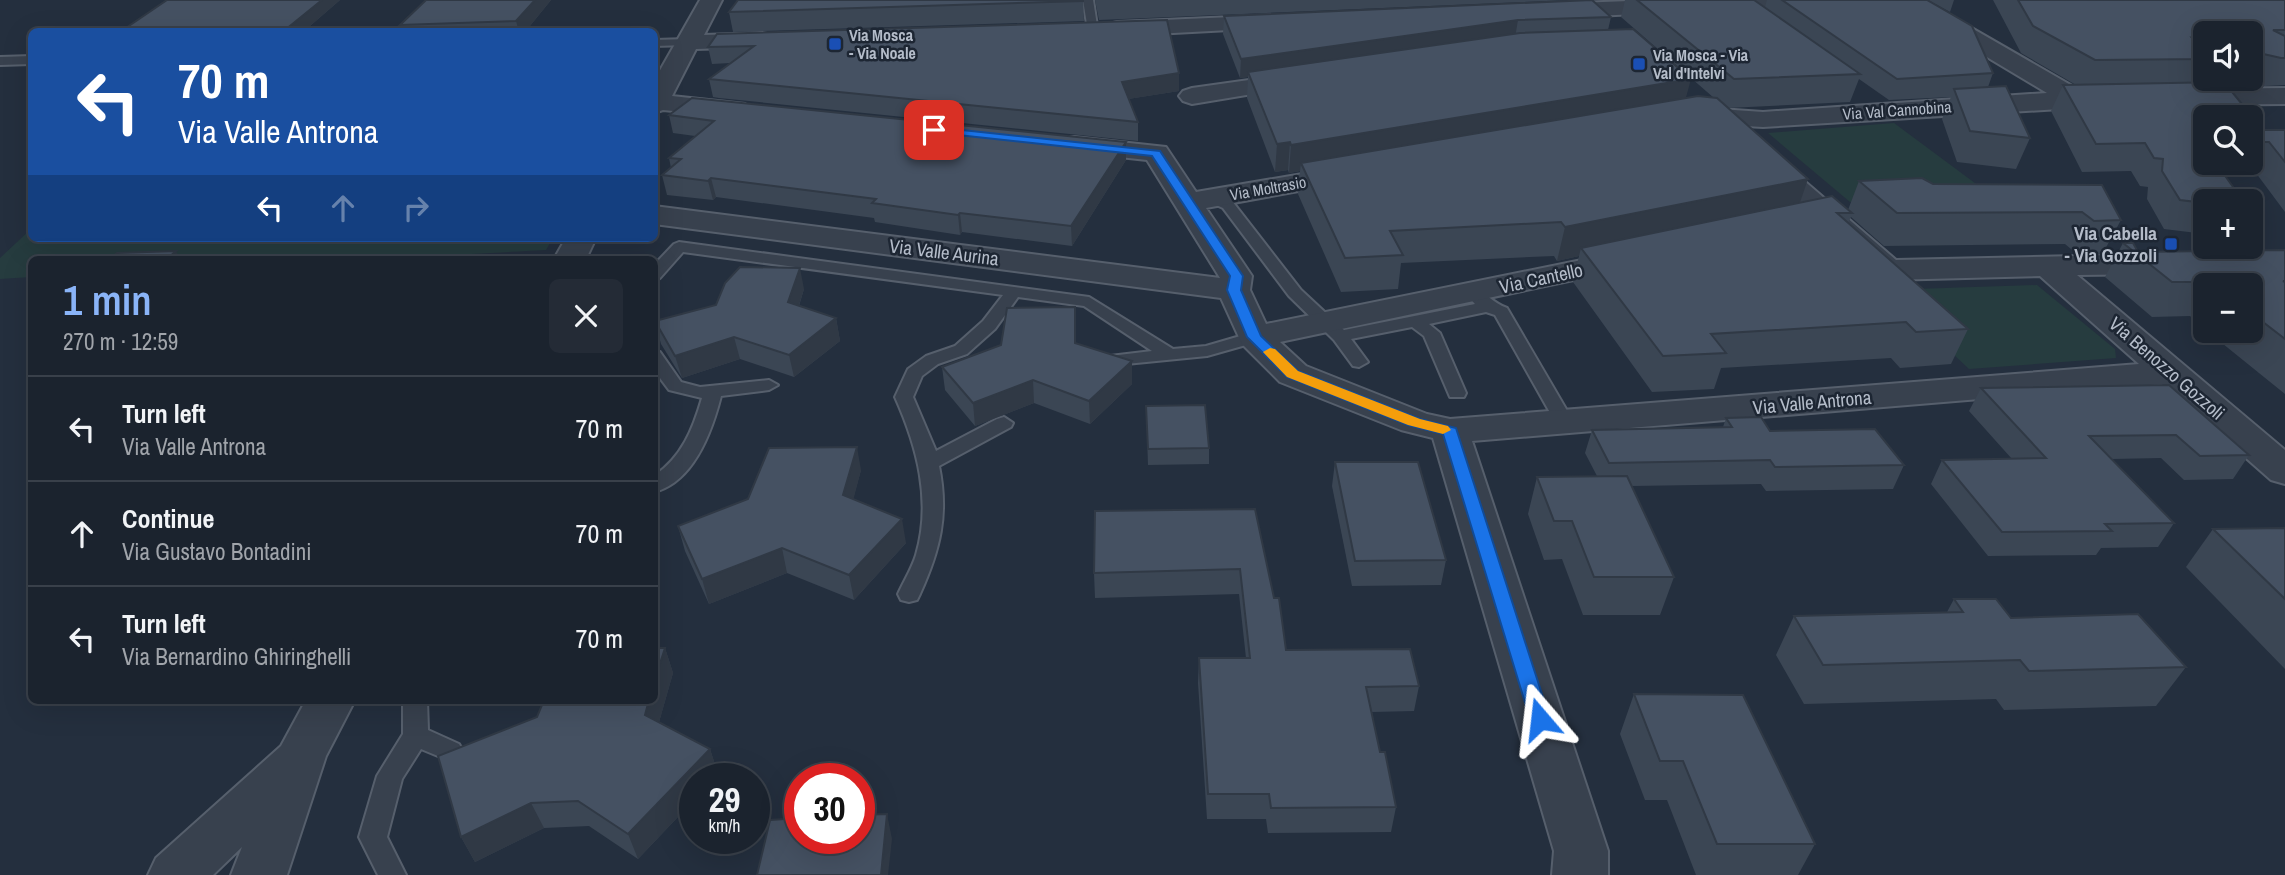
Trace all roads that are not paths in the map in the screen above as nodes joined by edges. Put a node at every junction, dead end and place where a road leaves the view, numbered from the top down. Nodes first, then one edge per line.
1 (711, 0) edge
2 (1088, 0) edge
3 (1810, 0) edge
4 (1908, 0) edge
5 (1734, 3) junction
6 (1589, 4) edge
7 (1527, 12) edge
8 (1298, 22) edge
9 (1766, 26) edge
10 (1094, 30) junction
11 (1618, 30) edge
12 (1067, 31) edge
13 (784, 39) edge
14 (688, 42) junction
15 (658, 43) edge
16 (28, 60) edge
17 (0, 61) edge
18 (1326, 76) edge
19 (1683, 88) edge
20 (1856, 91) edge
21 (1192, 96) dead end
22 (2285, 96) edge
23 (658, 98) edge
24 (2130, 98) edge
25 (2157, 98) edge
26 (2076, 99) junction
27 (658, 104) edge
28 (1883, 111) junction
29 (766, 112) edge
30 (1664, 120) edge
31 (1720, 120) junction
32 (1045, 142) edge
33 (1381, 169) edge
34 (1189, 202) junction
35 (1221, 204) dead end
36 (658, 216) edge
37 (1827, 216) junction
38 (1795, 224) edge
39 (1652, 254) edge
40 (772, 260) junction
41 (2196, 263) edge
42 (2048, 267) junction
43 (658, 271) edge
44 (748, 276) edge
45 (1234, 290) junction
46 (1014, 292) junction
47 (1480, 299) junction
48 (1413, 320) junction
49 (1333, 329) junction
50 (1254, 337) junction
51 (1170, 355) junction
52 (1116, 360) edge
53 (658, 362) edge
54 (1359, 362) dead end
55 (2174, 372) junction
56 (769, 385) dead end
57 (713, 391) junction
58 (1454, 412) junction
59 (1564, 421) junction
60 (1004, 423) dead end
61 (929, 463) junction
62 (2285, 471) edge
63 (658, 483) edge
64 (909, 594) dead end
65 (329, 704) edge
66 (415, 704) edge
67 (416, 735) junction
68 (450, 751) edge
69 (301, 756) junction
70 (176, 875) edge
71 (198, 875) edge
72 (259, 875) edge
73 (391, 875) edge
74 (1580, 875) edge

1 - 14 street
2 - 10 lane
3 - 5 street
4 - 26 street
5 - 6 street
5 - 9 street
6 - 7 street
6 - 11 street
8 - 10 street
10 - 12 street
13 - 14 street
14 - 15 lane
14 - 23 street
16 - 17 lane
18 - 21 street
19 - 31 street
20 - 28 street
22 - 25 street
24 - 26 street, Via Val Cannobina
26 - 28 street, Via Val Cannobina
27 - 29 street
28 - 31 street, Via Val Cannobina
30 - 31 street
31 - 37 street
32 - 34 street, Via Valle Antrona
33 - 34 street, Via Moltrasio
34 - 45 street, Via Valle Antrona
35 - 49 lane
36 - 45 street, Via Valle Aurina
37 - 38 street
37 - 42 street
39 - 47 street, Via Cantello
40 - 43 lane
40 - 44 lane
40 - 46 lane
41 - 42 street
42 - 55 street, Via Benozzo Gozzoli
45 - 50 street, Via Valle Antrona
46 - 51 lane
46 - 61 lane
47 - 48 lane
47 - 49 street, Via Cantello
47 - 59 lane
48 - 49 lane
48 - 58 lane
49 - 50 street, Via Cantello
49 - 54 lane
50 - 51 lane
50 - 58 street, Via Valle Antrona
51 - 52 lane
53 - 57 lane
55 - 59 street, Via Valle Antrona
55 - 62 street, Via Benozzo Gozzoli
56 - 57 lane
57 - 63 lane
58 - 59 street, Via Valle Antrona
58 - 74 street
60 - 61 lane
61 - 64 lane
65 - 69 street
66 - 67 lane
67 - 68 lane
67 - 73 lane
69 - 70 street
69 - 71 street
69 - 72 street

